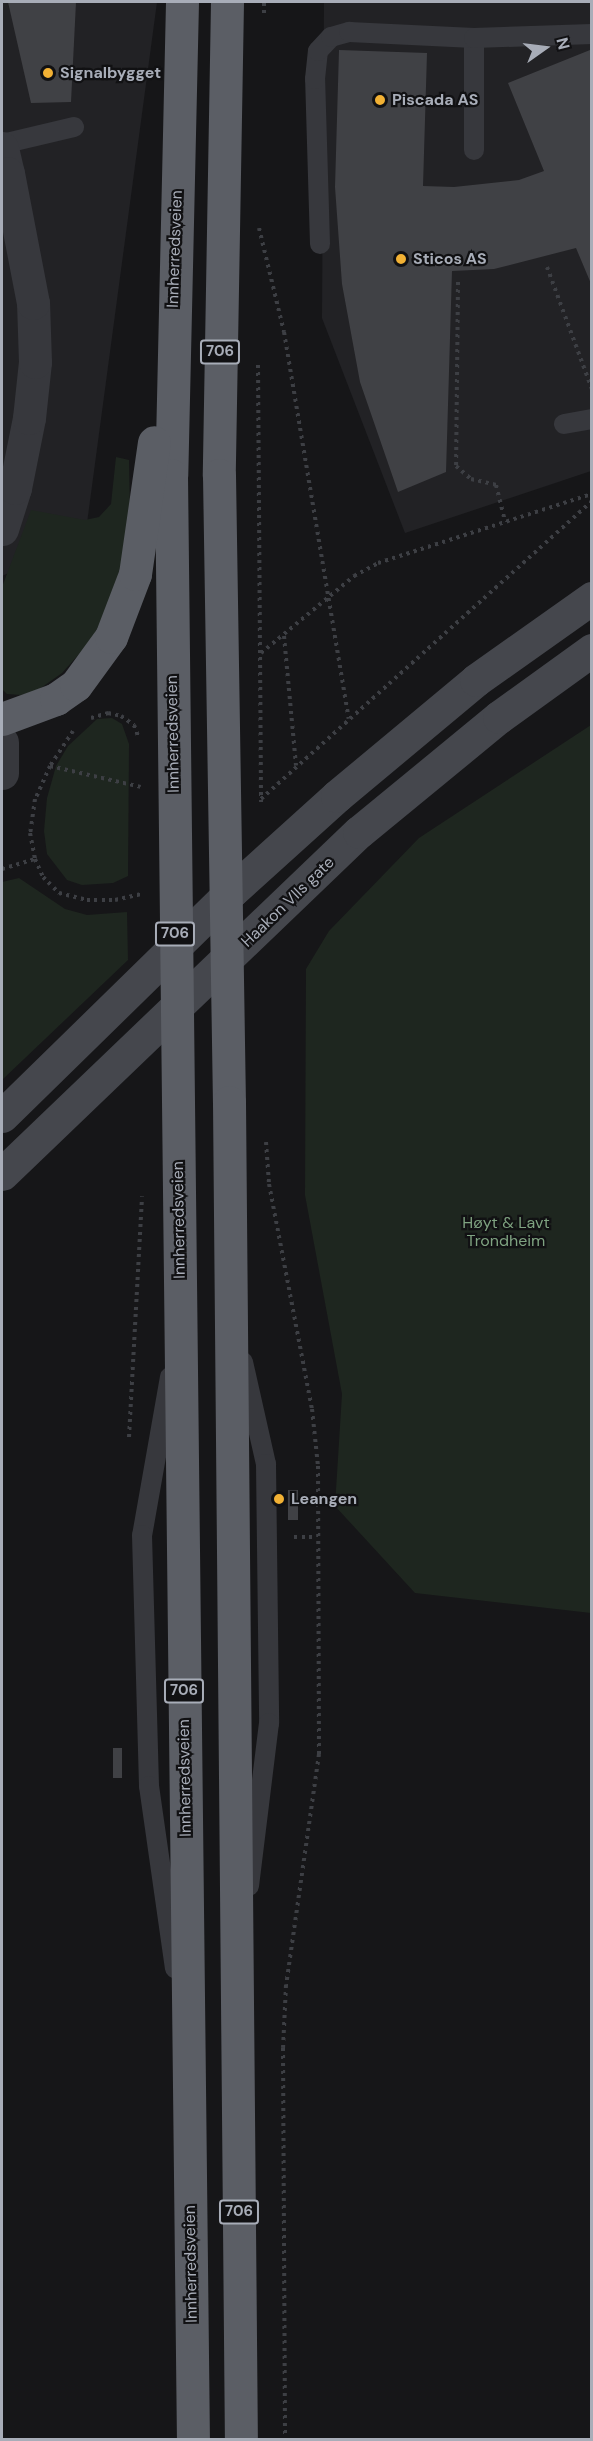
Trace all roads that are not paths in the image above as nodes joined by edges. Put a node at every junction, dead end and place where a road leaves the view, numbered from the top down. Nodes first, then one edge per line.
1 (182, 2) edge
2 (227, 2) edge
3 (591, 34) edge
4 (474, 38) junction
5 (74, 128) dead end
6 (474, 150) dead end
7 (3, 160) edge
8 (320, 244) dead end
9 (173, 297) junction
10 (591, 419) edge
11 (564, 424) dead end
12 (2, 529) edge
13 (591, 598) edge
14 (591, 650) edge
15 (2, 719) edge
16 (2, 742) edge
17 (2, 773) edge
18 (2, 1116) edge
19 (2, 1174) edge
20 (193, 2439) edge
21 (241, 2439) edge

1 - 9 highway, Innherredsveien / 706
2 - 21 highway, 706
3 - 4 lane
4 - 6 lane
4 - 8 lane
5 - 7 lane
7 - 12 street
9 - 15 highway, 706
9 - 20 highway, Innherredsveien / 706
10 - 11 lane
13 - 18 main road
14 - 19 main road, Haakon VIIs gate
16 - 17 street

